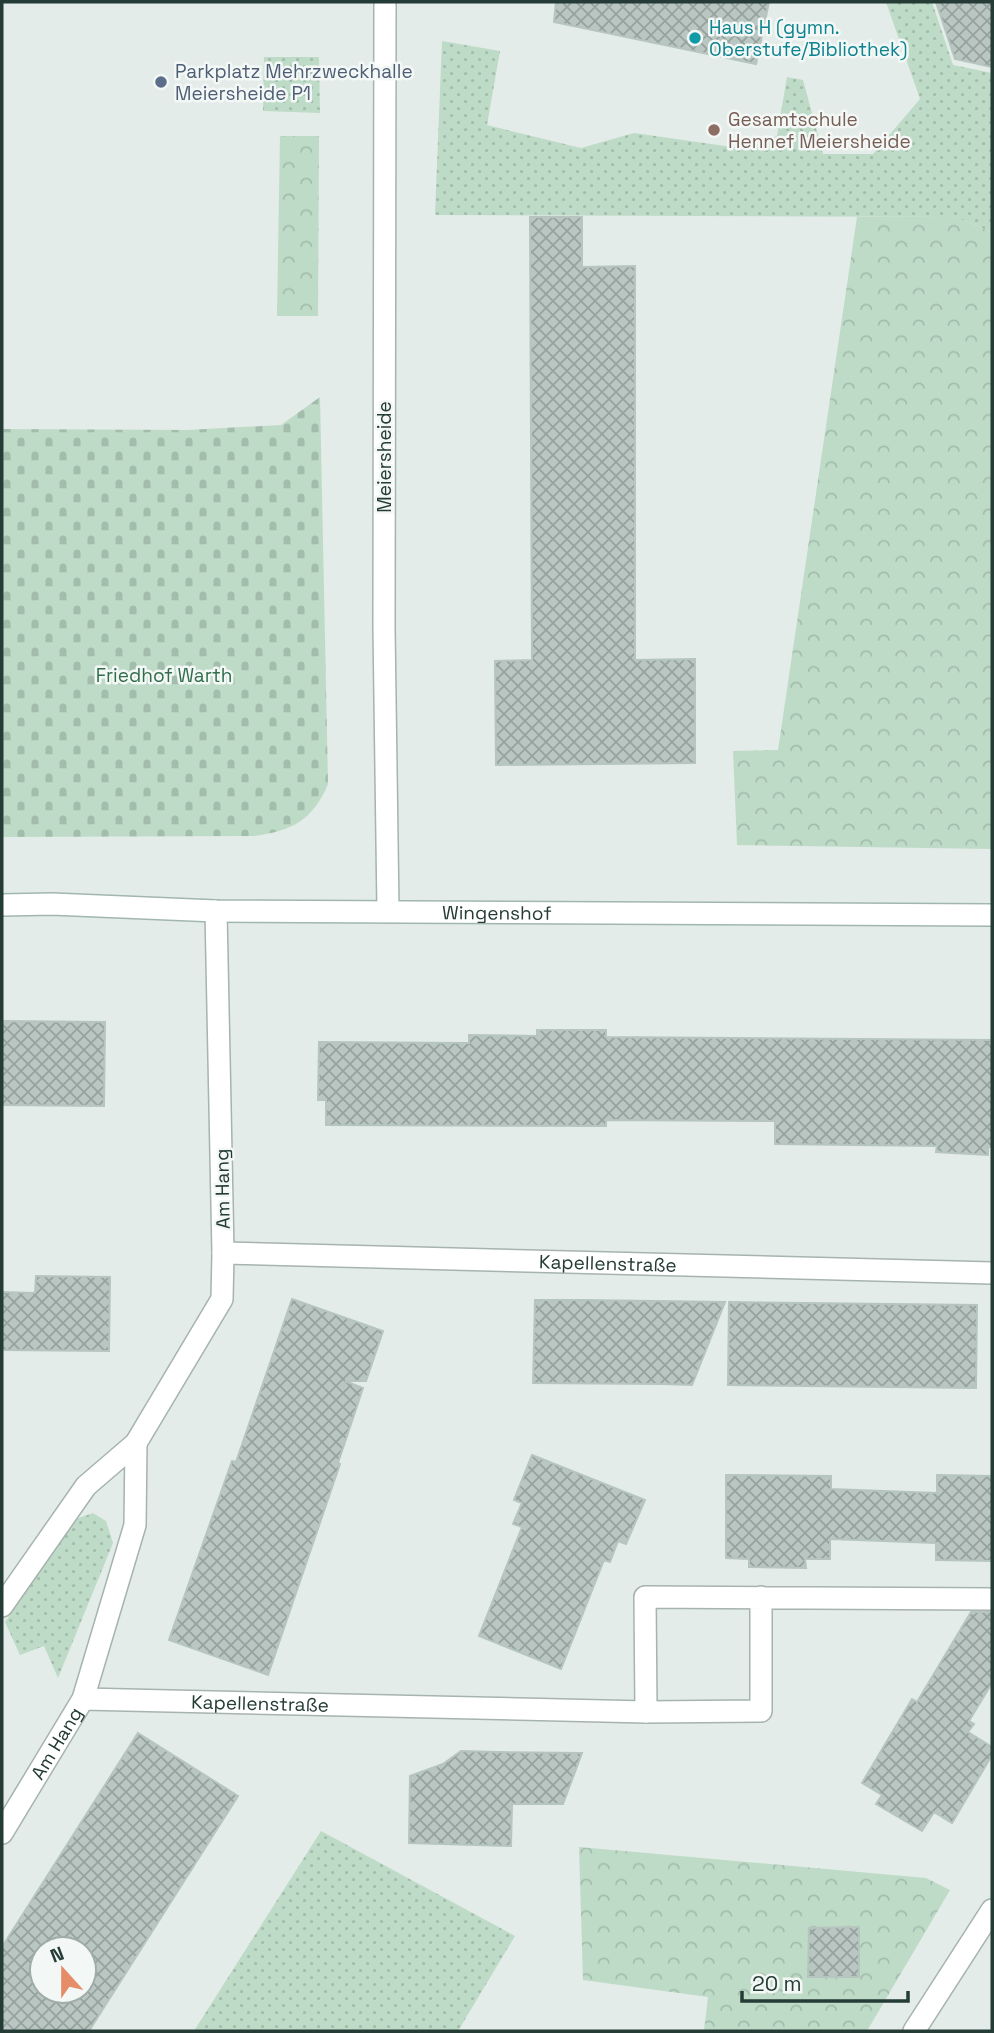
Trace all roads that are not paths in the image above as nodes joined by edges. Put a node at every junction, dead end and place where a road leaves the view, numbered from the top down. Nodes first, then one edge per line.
1 (385, 2) edge
2 (2, 905) edge
3 (215, 911) junction
4 (388, 911) junction
5 (992, 915) edge
6 (223, 1253) junction
7 (992, 1273) edge
8 (136, 1443) junction
9 (761, 1597) junction
10 (992, 1600) edge
11 (2, 1606) edge
12 (83, 1699) junction
13 (646, 1713) junction
14 (2, 1833) edge
15 (992, 1910) edge
16 (914, 2031) edge

1 - 4 street, Meiersheide
2 - 3 street, Wingenshof
3 - 4 street, Wingenshof
3 - 6 street, Am Hang
4 - 5 street, Wingenshof
6 - 7 street, Kapellenstraße
6 - 8 street, Am Hang
8 - 11 street, Am Hang
8 - 12 street, Am Hang
9 - 10 street
9 - 13 street, Kapellenstraße
9 - 13 street
12 - 13 street, Kapellenstraße
12 - 14 street, Am Hang
15 - 16 street

